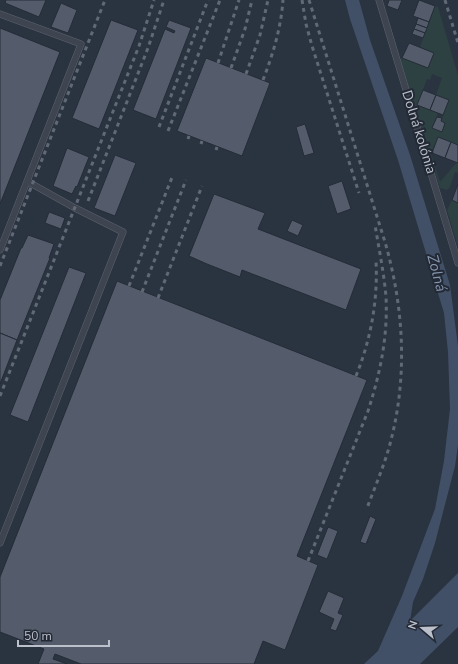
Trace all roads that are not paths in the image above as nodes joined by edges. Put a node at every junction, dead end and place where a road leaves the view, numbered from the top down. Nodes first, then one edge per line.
1 (379, 0) edge
2 (0, 14) edge
3 (28, 180) junction
4 (0, 250) edge
5 (458, 263) edge
6 (0, 543) edge

1 - 5 lane, Dolná kolónia
2 - 3 lane
3 - 4 lane
3 - 6 lane

